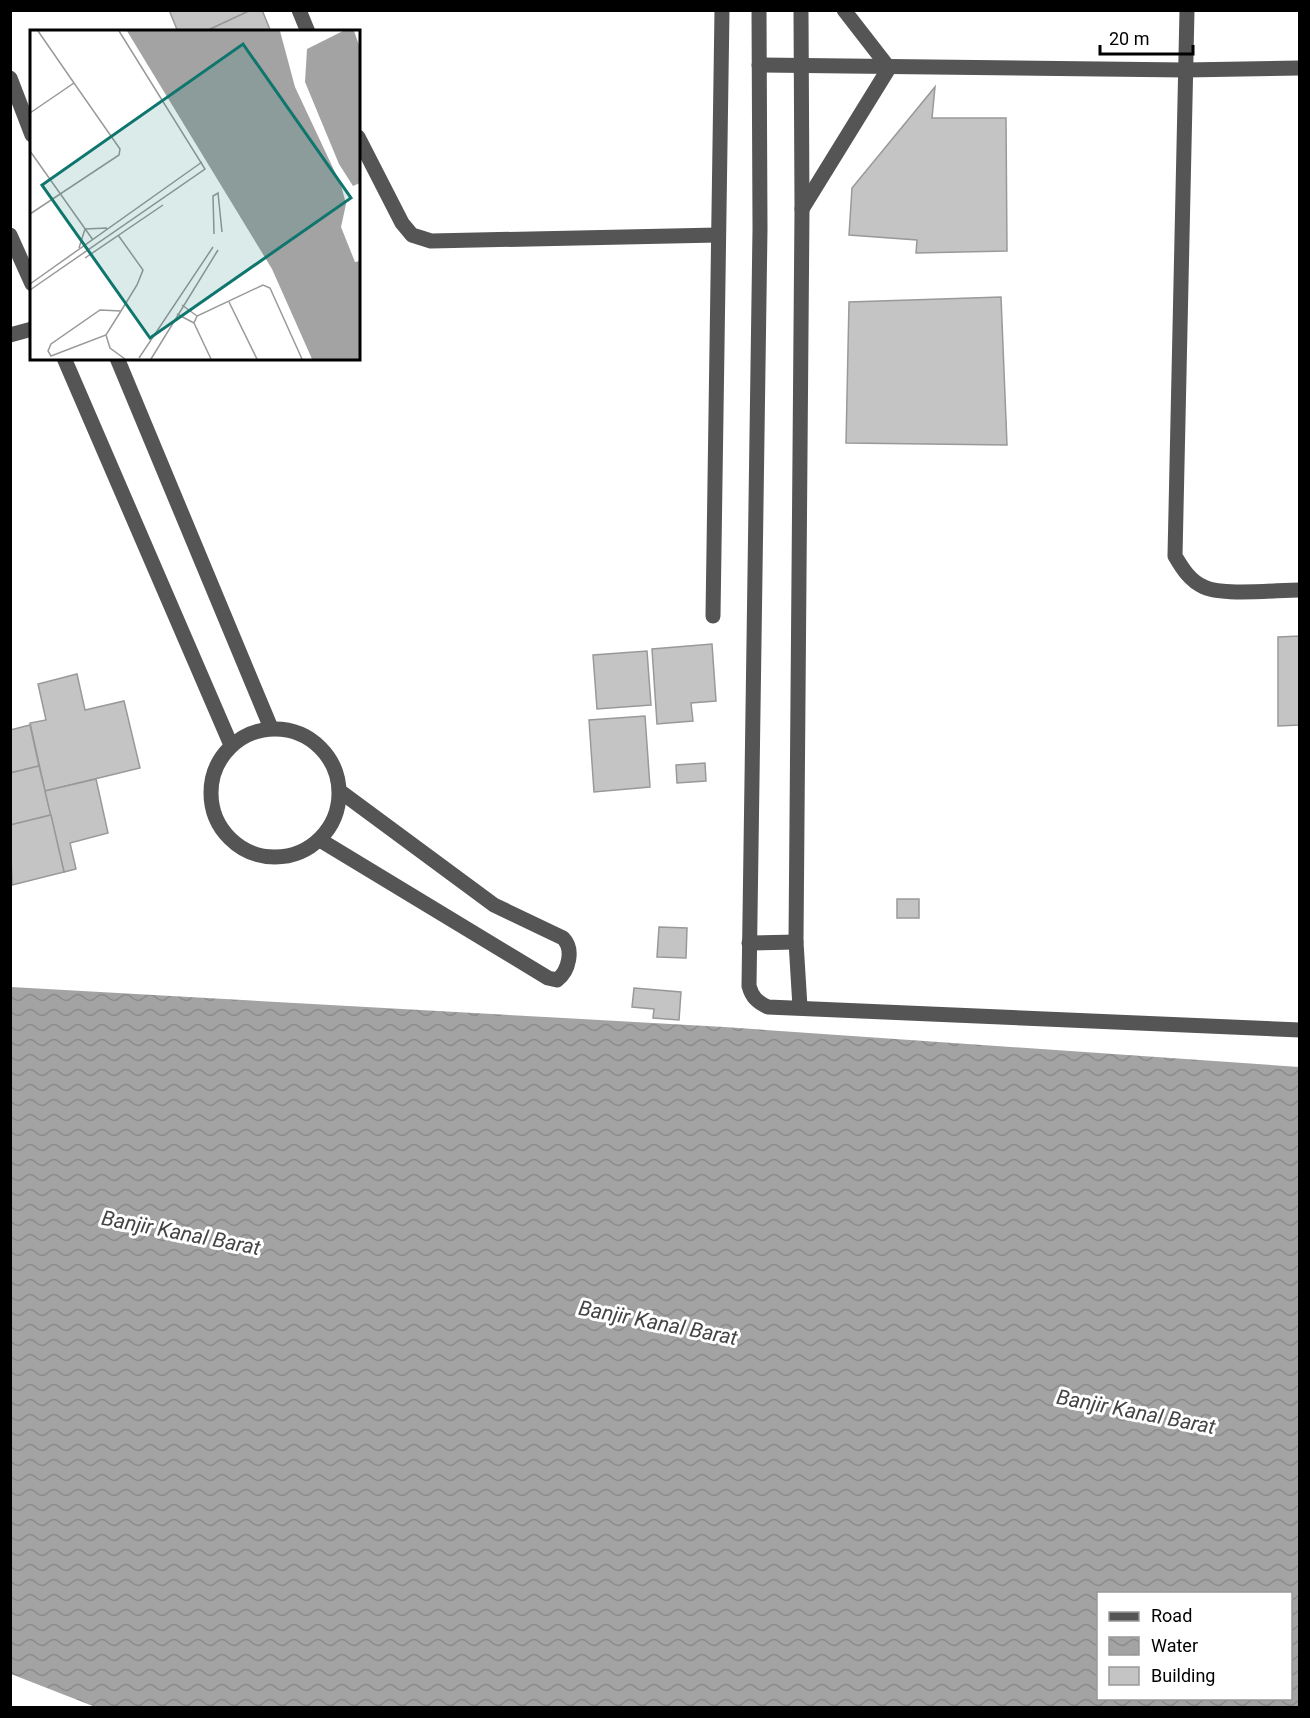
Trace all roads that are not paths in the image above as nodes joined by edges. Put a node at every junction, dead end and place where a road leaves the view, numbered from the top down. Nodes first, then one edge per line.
1 (299, 10) edge
2 (722, 10) edge
3 (759, 10) edge
4 (801, 10) edge
5 (844, 10) edge
6 (1187, 10) edge
7 (307, 30) edge
8 (759, 65) junction
9 (801, 66) junction
10 (889, 68) junction
11 (1299, 68) edge
12 (1185, 70) junction
13 (10, 78) edge
14 (30, 130) edge
15 (360, 141) edge
16 (802, 209) junction
17 (10, 235) edge
18 (718, 235) junction
19 (21, 261) edge
20 (30, 280) edge
21 (30, 330) edge
22 (10, 335) edge
23 (65, 360) edge
24 (118, 360) edge
25 (1299, 590) edge
26 (713, 616) dead end
27 (271, 728) junction
28 (231, 745) junction
29 (341, 792) junction
30 (320, 840) junction
31 (796, 942) junction
32 (749, 943) junction
33 (800, 1007) junction
34 (1299, 1030) edge

1 - 7 street
2 - 18 street
3 - 8 street
4 - 9 street
5 - 10 street
6 - 12 street
8 - 9 street
8 - 32 street
9 - 10 street
9 - 16 street
10 - 12 street
10 - 16 street
11 - 12 street
12 - 25 street
13 - 14 street
15 - 18 street
16 - 31 street
17 - 19 street
18 - 26 street
19 - 20 street
21 - 22 street
23 - 28 street
24 - 27 street
27 - 28 street
27 - 29 street
28 - 30 street
29 - 30 street
29 - 30 street
31 - 32 street
31 - 33 street
32 - 33 street
33 - 34 street

